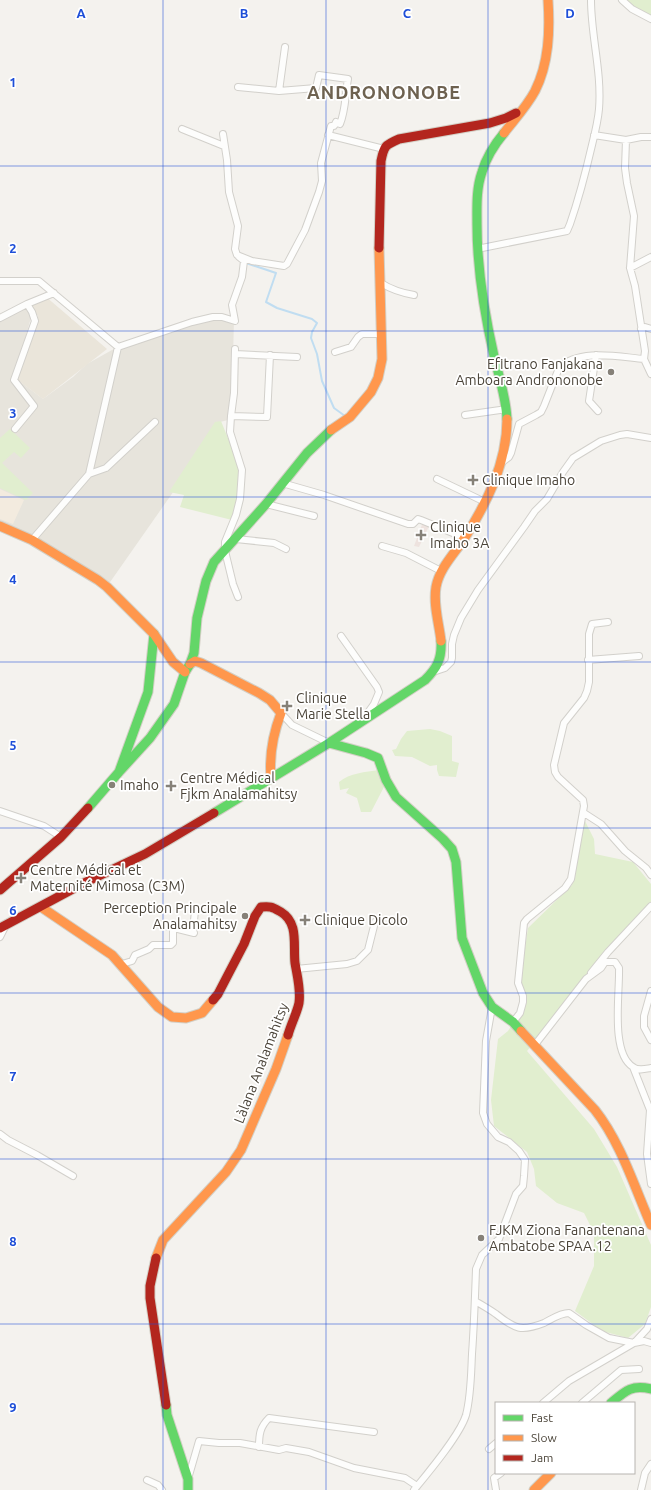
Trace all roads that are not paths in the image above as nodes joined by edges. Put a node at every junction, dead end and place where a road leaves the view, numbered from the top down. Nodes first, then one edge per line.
1 (548, 0) edge
2 (591, 0) edge
3 (622, 0) edge
4 (651, 19) edge
5 (285, 48) dead end
6 (238, 87) dead end
7 (279, 91) junction
8 (522, 109) junction
9 (182, 128) dead end
10 (223, 134) dead end
11 (328, 135) junction
12 (594, 135) junction
13 (651, 137) edge
14 (626, 140) junction
15 (224, 146) junction
16 (384, 149) junction
17 (477, 250) junction
18 (237, 255) junction
19 (651, 256) edge
20 (630, 268) junction
21 (0, 281) edge
22 (381, 283) junction
23 (54, 293) junction
24 (414, 295) dead end
25 (27, 304) junction
26 (0, 318) edge
27 (641, 329) junction
28 (651, 329) edge
29 (382, 334) junction
30 (118, 347) junction
31 (335, 352) dead end
32 (270, 355) junction
33 (596, 355) junction
34 (297, 357) dead end
35 (644, 359) junction
36 (651, 374) edge
37 (507, 409) junction
38 (598, 411) dead end
39 (465, 415) dead end
40 (231, 416) junction
41 (155, 422) dead end
42 (15, 429) dead end
43 (651, 438) edge
44 (500, 463) junction
45 (89, 474) junction
46 (437, 479) dead end
47 (282, 483) junction
48 (485, 502) junction
49 (266, 504) junction
50 (314, 516) dead end
51 (0, 526) edge
52 (465, 538) junction
53 (236, 539) junction
54 (32, 540) junction
55 (382, 546) dead end
56 (286, 548) dead end
57 (225, 551) junction
58 (441, 571) junction
59 (238, 597) dead end
60 (608, 622) dead end
61 (154, 634) junction
62 (341, 636) dead end
63 (639, 656) dead end
64 (588, 660) junction
65 (190, 664) junction
66 (185, 672) junction
67 (433, 672) junction
68 (281, 713) junction
69 (362, 720) junction
70 (329, 743) junction
71 (119, 772) junction
72 (271, 778) junction
73 (0, 811) edge
74 (584, 812) junction
75 (61, 836) junction
76 (651, 875) edge
77 (0, 890) edge
78 (651, 906) edge
79 (41, 907) junction
80 (195, 911) dead end
81 (375, 922) dead end
82 (158, 924) dead end
83 (3, 927) edge
84 (173, 928) junction
85 (0, 938) edge
86 (122, 964) junction
87 (296, 969) junction
88 (586, 979) junction
89 (651, 991) edge
90 (492, 1007) junction
91 (514, 1022) junction
92 (651, 1040) edge
93 (534, 1046) junction
94 (633, 1068) junction
95 (651, 1068) edge
96 (0, 1134) edge
97 (73, 1176) dead end
98 (651, 1184) edge
99 (651, 1225) edge
100 (475, 1301) junction
101 (651, 1319) edge
102 (634, 1343) junction
103 (651, 1343) edge
104 (639, 1369) dead end
105 (651, 1389) edge
106 (544, 1402) edge
107 (583, 1402) edge
108 (612, 1402) edge
109 (374, 1432) dead end
110 (495, 1444) edge
111 (259, 1447) junction
112 (489, 1450) dead end
113 (651, 1464) edge
114 (500, 1474) edge
115 (550, 1474) edge
116 (188, 1479) junction
117 (147, 1480) dead end
118 (415, 1488) edge
119 (162, 1490) edge
120 (188, 1490) edge
121 (496, 1490) edge
122 (534, 1490) edge
123 (641, 1490) edge

1 - 8 main road
2 - 12 street
3 - 4 street
5 - 7 street
6 - 7 street
7 - 11 street
8 - 16 main road
8 - 17 main road
9 - 15 street
10 - 15 street
11 - 16 street
11 - 18 street
12 - 14 street
12 - 17 street
13 - 14 street
14 - 20 street
15 - 18 street
16 - 22 main road
17 - 37 main road
18 - 30 street
19 - 20 street
20 - 27 street
21 - 23 street
22 - 24 street
22 - 29 main road
23 - 25 street
23 - 30 street
25 - 26 street
25 - 42 street
27 - 28 street
27 - 35 street
29 - 31 street
29 - 47 main road
30 - 45 street
32 - 34 street
32 - 40 street
32 - 40 street
33 - 35 street
33 - 38 street
33 - 44 street
35 - 36 street
37 - 39 street
37 - 44 main road
40 - 57 street
41 - 45 street
43 - 67 street
44 - 48 main road
45 - 54 street
46 - 48 street
47 - 49 main road
47 - 52 street
48 - 52 main road
49 - 50 street
49 - 53 main road
51 - 54 main road
52 - 58 main road
53 - 56 street
53 - 57 main road
54 - 61 main road
55 - 58 street
57 - 59 street
57 - 65 main road
58 - 67 main road
60 - 64 street
61 - 66 main road
61 - 71 main road
62 - 69 street
63 - 64 street
64 - 74 street
65 - 66 main road
65 - 68 main road
66 - 71 main road
67 - 69 main road
68 - 70 street
68 - 72 main road
69 - 70 main road
70 - 72 main road
70 - 90 main road
71 - 75 main road
72 - 79 main road
73 - 75 street
74 - 76 street
74 - 91 street
75 - 77 main road
78 - 88 street
79 - 83 main road
79 - 86 main road, Làlana Analamahitsy
80 - 84 street
81 - 87 street
82 - 84 street
83 - 85 street
84 - 86 street
86 - 87 main road, Làlana Analamahitsy
87 - 116 main road, Làlana Analamahitsy
88 - 93 street
88 - 94 street
89 - 92 street
90 - 91 main road
90 - 100 street
91 - 93 main road
93 - 99 main road
94 - 95 street
94 - 98 street
96 - 97 street
100 - 102 street
100 - 118 street
101 - 102 street
102 - 103 street
102 - 106 street
104 - 107 street
105 - 108 main road
109 - 111 street
110 - 112 street
111 - 116 street
111 - 118 street
113 - 123 street
114 - 121 street
115 - 122 main road
116 - 120 main road, Làlana Analamahitsy
117 - 119 street

